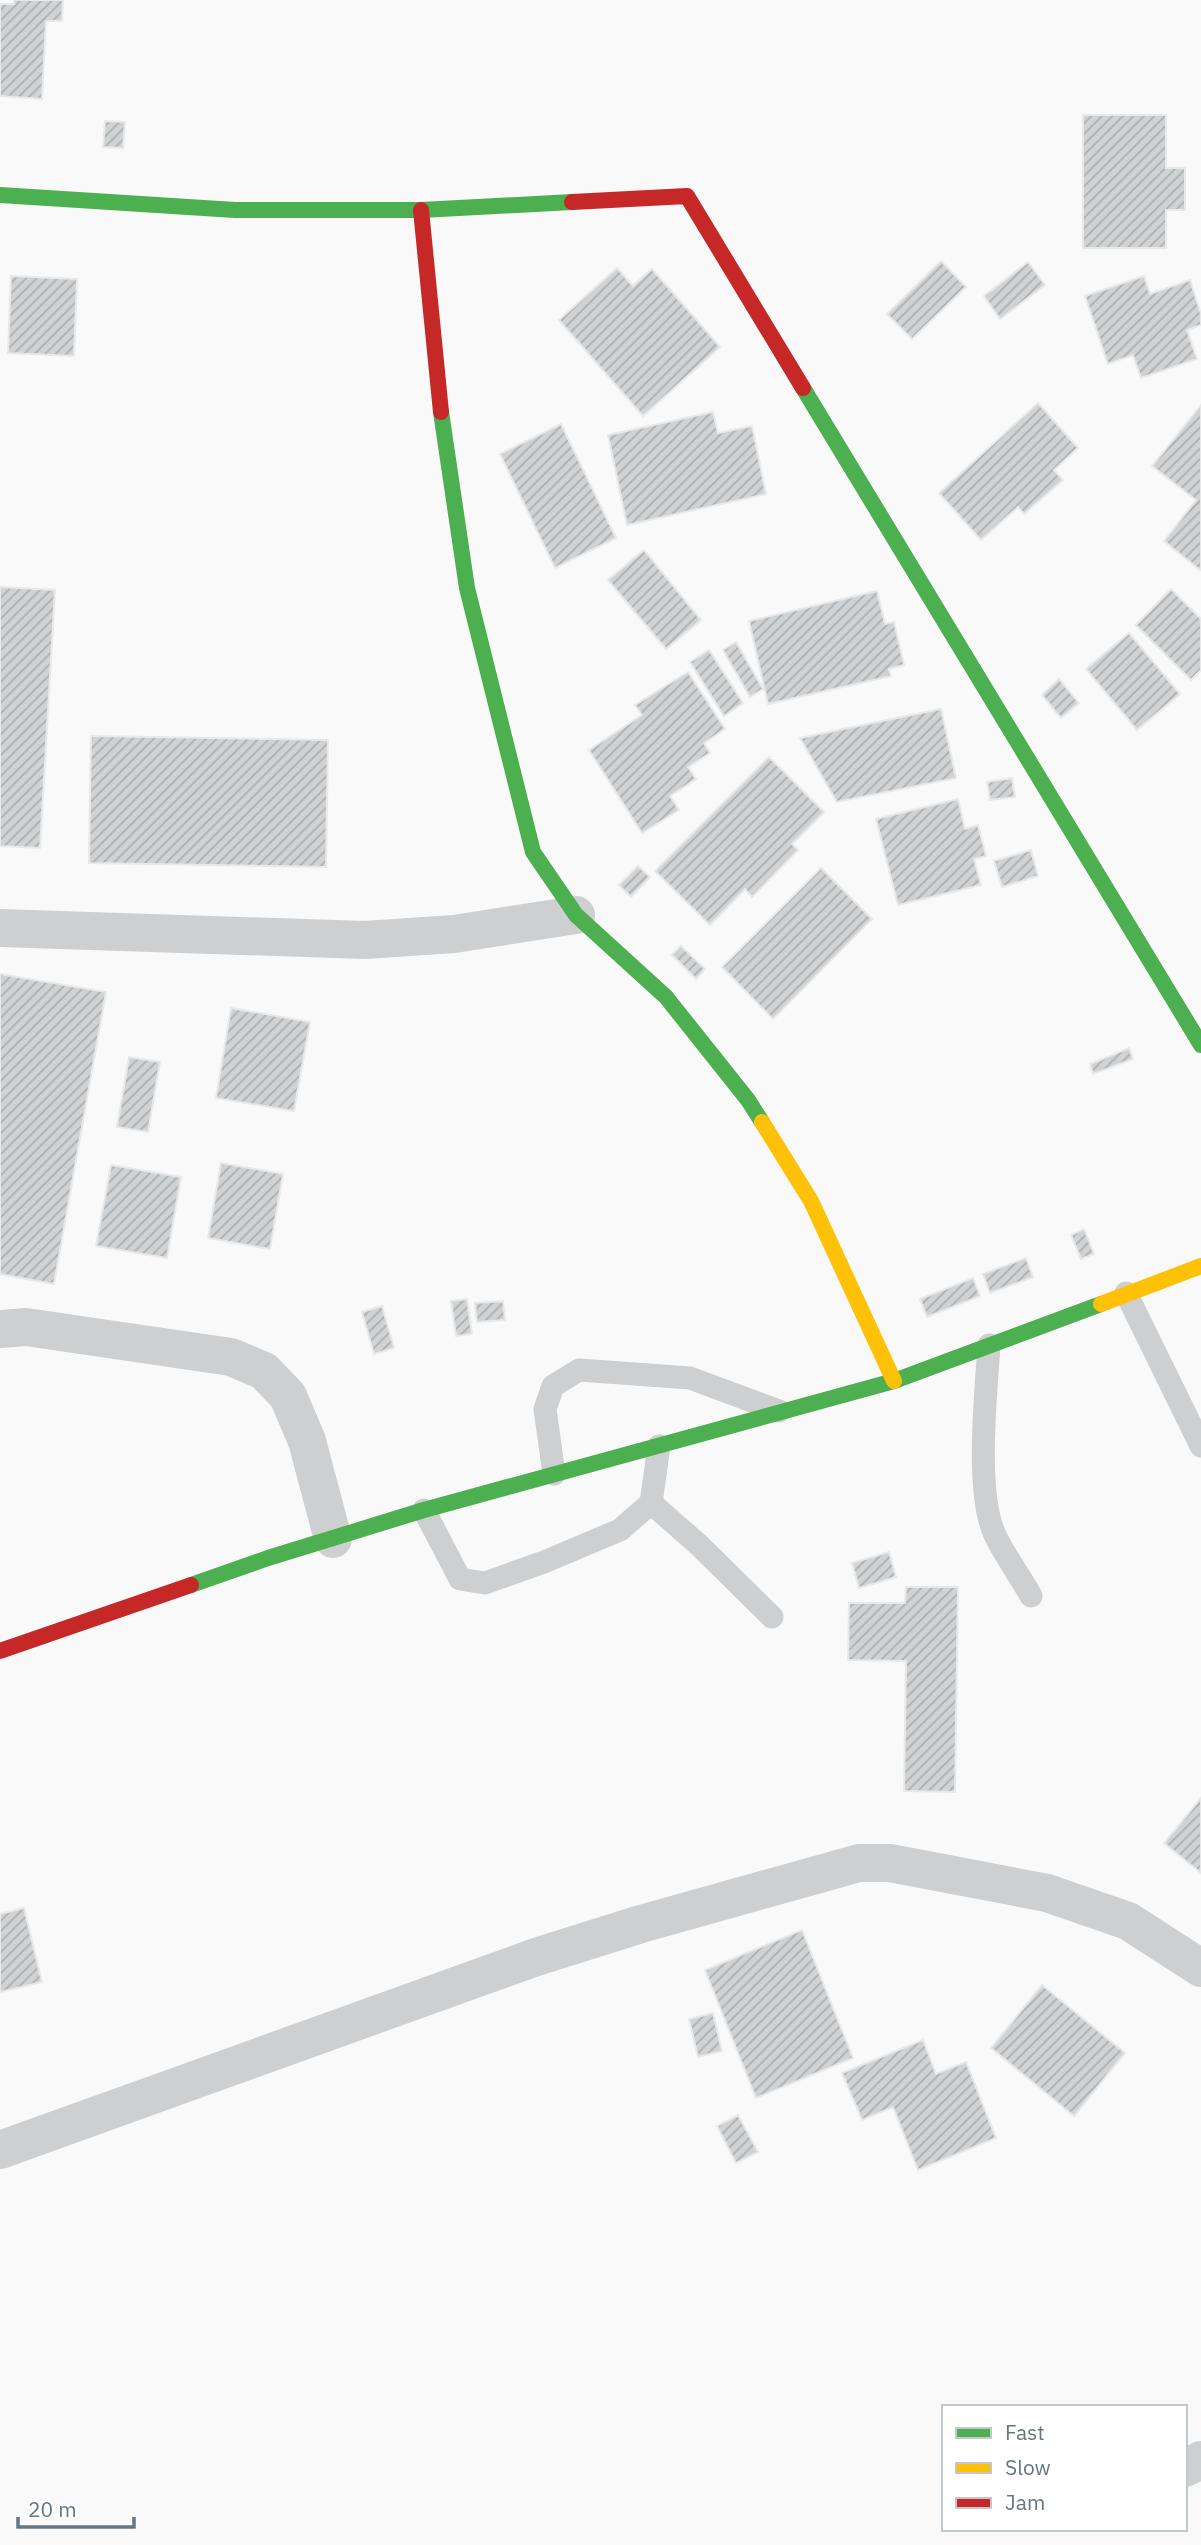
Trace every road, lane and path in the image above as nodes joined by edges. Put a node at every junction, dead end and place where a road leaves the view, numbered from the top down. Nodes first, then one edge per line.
1 (0, 195) edge
2 (421, 209) junction
3 (576, 915) junction
4 (0, 928) edge
5 (1201, 1045) edge
6 (1201, 1266) edge
7 (1126, 1293) junction
8 (0, 1329) edge
9 (989, 1345) junction
10 (894, 1381) junction
11 (782, 1412) junction
12 (659, 1446) junction
13 (1201, 1446) edge
14 (554, 1474) junction
15 (651, 1503) junction
16 (424, 1510) junction
17 (333, 1539) junction
18 (1031, 1596) dead end
19 (772, 1617) dead end
20 (0, 1651) edge
21 (1201, 1968) edge
22 (0, 2150) edge

1 - 2 street
2 - 3 street
2 - 5 street
3 - 4 street
3 - 10 street
6 - 7 street
7 - 9 street
7 - 13 lane
8 - 17 street
9 - 10 street
9 - 18 lane
10 - 11 street
11 - 12 street
11 - 14 lane
12 - 14 street
12 - 15 lane
14 - 16 street
15 - 16 lane
15 - 19 lane
16 - 17 street
17 - 20 street
21 - 22 street

